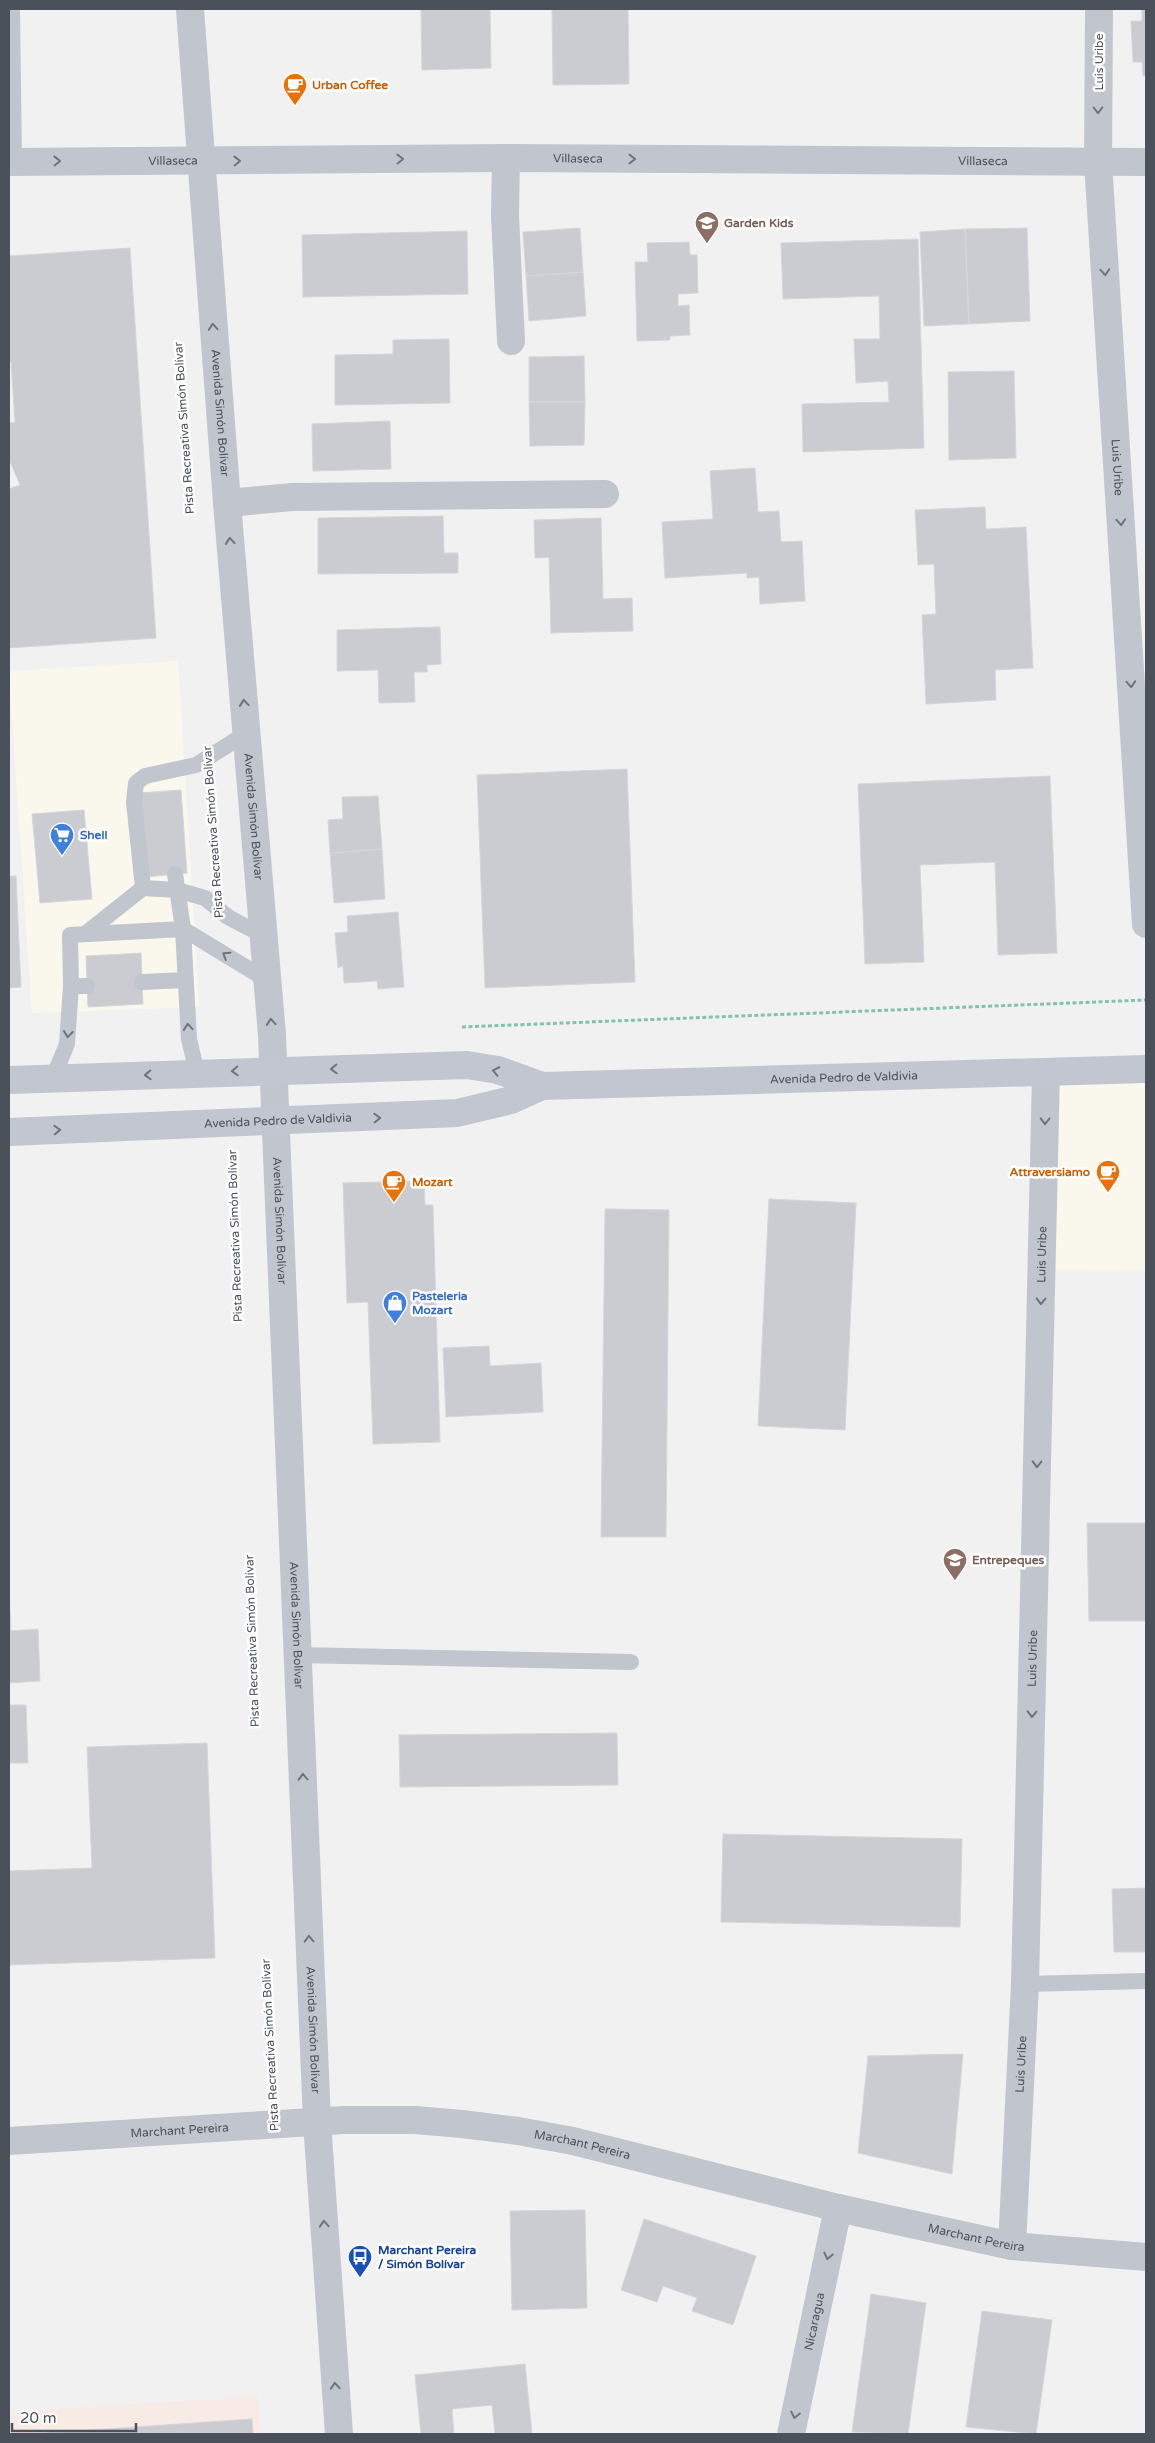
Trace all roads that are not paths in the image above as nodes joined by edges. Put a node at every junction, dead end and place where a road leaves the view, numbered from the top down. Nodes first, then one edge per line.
1 (12, 9) edge
2 (190, 9) edge
3 (1099, 9) edge
4 (506, 158) junction
5 (12, 162) edge
6 (200, 162) junction
7 (1098, 162) junction
8 (1146, 162) edge
9 (511, 341) dead end
10 (605, 494) dead end
11 (227, 503) junction
12 (247, 733) junction
13 (176, 882) junction
14 (143, 888) junction
15 (1146, 924) edge
16 (183, 929) junction
17 (85, 934) junction
18 (264, 936) junction
19 (185, 980) junction
20 (268, 980) junction
21 (142, 982) dead end
22 (1146, 1069) edge
23 (273, 1070) junction
24 (197, 1073) junction
25 (1046, 1073) junction
26 (53, 1078) junction
27 (9, 1080) edge
28 (542, 1086) junction
29 (275, 1121) junction
30 (9, 1132) edge
31 (298, 1655) junction
32 (631, 1662) dead end
33 (1146, 1981) edge
34 (1025, 1984) junction
35 (317, 2122) junction
36 (9, 2141) edge
37 (838, 2208) junction
38 (1012, 2246) junction
39 (1146, 2257) edge
40 (339, 2434) edge
41 (791, 2434) edge

1 - 5 lane
2 - 6 street, Avenida Simón Bolívar
3 -> 7 street, Luis Uribe
6 -> 4 street, Villaseca
4 -> 7 street, Villaseca
4 - 9 street
5 -> 6 street, Villaseca
11 -> 6 street, Avenida Simón Bolívar
7 - 8 street, Villaseca
7 -> 15 street, Luis Uribe
10 - 11 street
12 -> 11 street, Avenida Simón Bolívar
12 - 14 lane
12 - 18 street, Avenida Simón Bolívar
13 - 14 lane
13 - 16 lane
13 - 18 lane
14 - 17 lane
16 - 17 lane
16 - 19 lane
20 -> 16 lane
17 -> 26 lane
18 - 20 street, Avenida Simón Bolívar
19 - 21 lane
24 -> 19 lane
23 -> 20 street, Avenida Simón Bolívar
22 - 25 main road, Avenida Pedro de Valdivia
23 -> 24 main road, Avenida Pedro de Valdivia
28 -> 23 main road, Avenida Pedro de Valdivia
23 - 29 street, Avenida Simón Bolívar
24 -> 26 main road, Avenida Pedro de Valdivia
25 - 28 main road, Avenida Pedro de Valdivia
25 -> 34 street, Luis Uribe
26 - 27 main road, Avenida Pedro de Valdivia
29 -> 28 main road, Avenida Pedro de Valdivia
30 -> 29 main road, Avenida Pedro de Valdivia
29 - 31 street, Avenida Simón Bolívar
31 - 32 lane
35 -> 31 street, Avenida Simón Bolívar
33 - 34 lane
34 - 38 street, Luis Uribe
35 - 36 street, Marchant Pereira
35 - 37 street, Marchant Pereira
40 -> 35 street, Avenida Simón Bolívar
37 - 38 street, Marchant Pereira
37 -> 41 street, Nicaragua
38 - 39 street, Marchant Pereira

